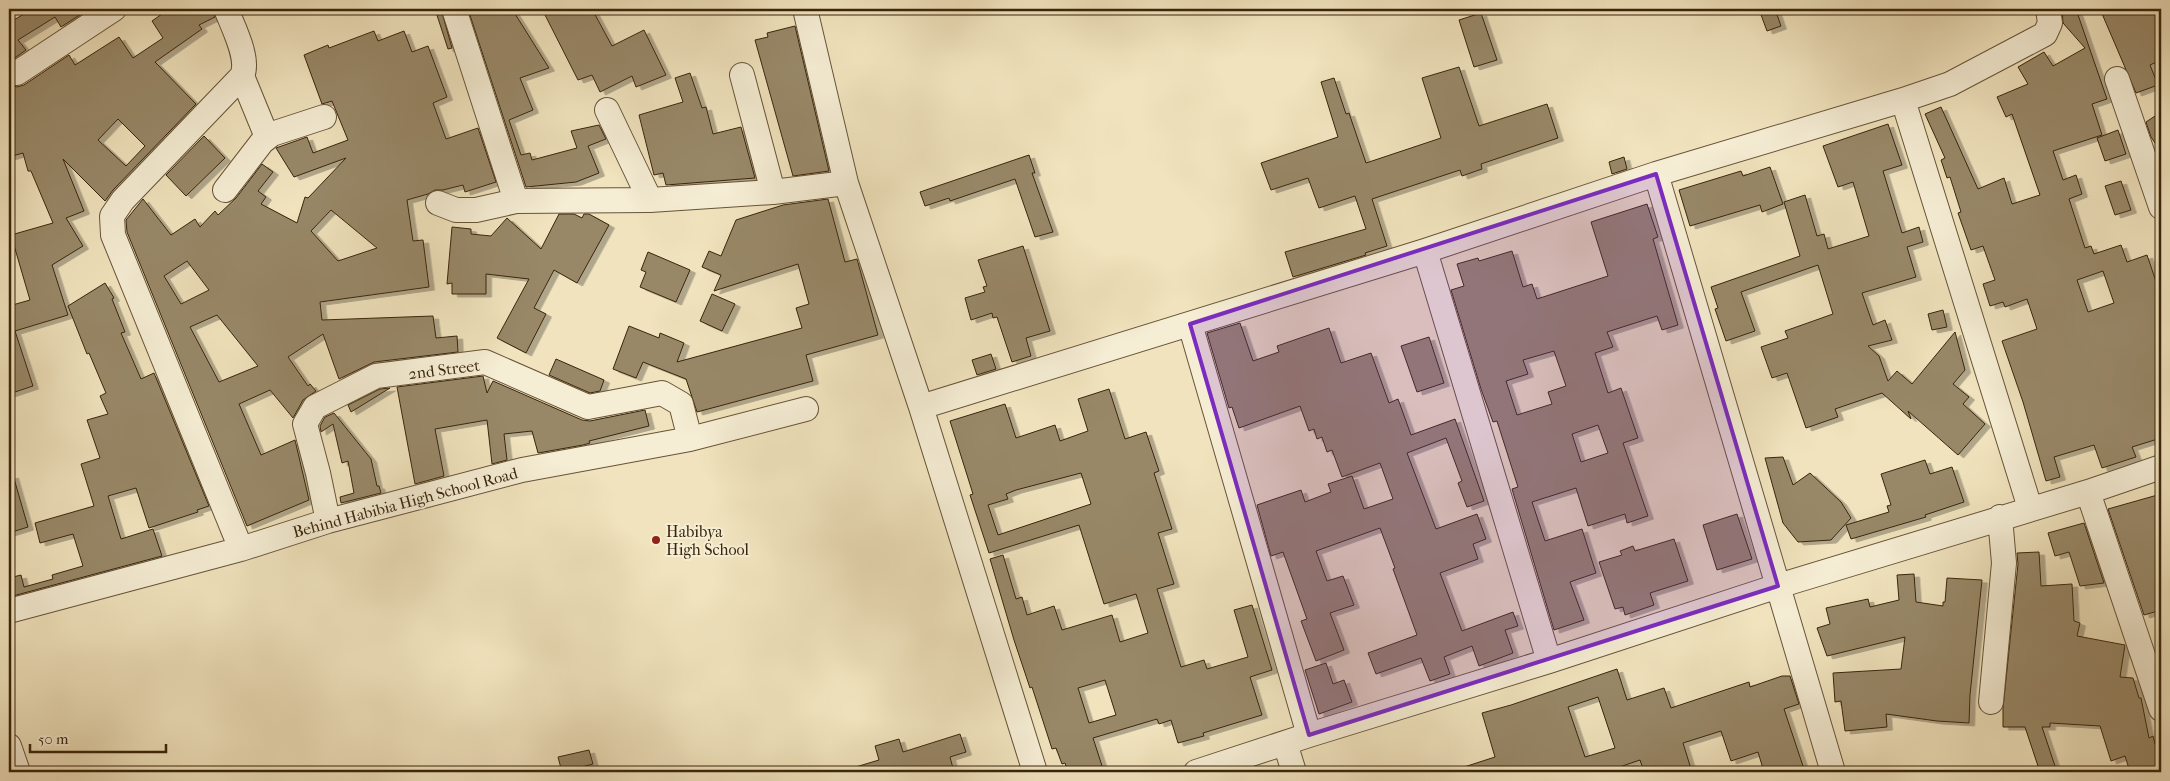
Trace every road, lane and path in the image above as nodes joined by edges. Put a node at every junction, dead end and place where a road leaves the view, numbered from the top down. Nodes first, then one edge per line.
1 (114, 9) edge
2 (226, 9) edge
3 (454, 9) edge
4 (805, 9) edge
5 (2048, 9) edge
6 (17, 73) dead end
7 (742, 75) dead end
8 (242, 76) junction
9 (2117, 79) dead end
10 (1903, 100) junction
11 (607, 110) dead end
12 (324, 117) dead end
13 (267, 137) junction
14 (1656, 174) junction
15 (846, 183) junction
16 (225, 190) dead end
17 (772, 192) junction
18 (2160, 196) edge
19 (650, 200) junction
20 (516, 201) junction
21 (438, 203) dead end
22 (1425, 251) junction
23 (1190, 324) junction
24 (921, 407) junction
25 (806, 409) dead end
26 (690, 439) junction
27 (2161, 467) edge
28 (2088, 492) junction
29 (2030, 508) junction
30 (2000, 517) junction
31 (328, 521) junction
32 (241, 549) junction
33 (1778, 586) junction
34 (9, 611) edge
35 (1549, 661) junction
36 (1992, 702) dead end
37 (2161, 709) edge
38 (1308, 735) junction
39 (1285, 743) junction
40 (9, 746) edge
41 (18, 772) edge
42 (1035, 772) edge
43 (1196, 772) edge
44 (1294, 772) edge
45 (1833, 772) edge

1 - 6 street
2 - 8 street
3 - 20 street
4 - 15 street
5 - 10 street
7 - 17 street
8 - 13 street
8 - 32 street
9 - 18 street
10 - 14 street
10 - 29 street
11 - 19 street
12 - 13 street
13 - 16 street
14 - 22 street
14 - 33 street
15 - 17 street
15 - 24 street
17 - 19 street
19 - 20 street
20 - 21 street
22 - 23 street
22 - 35 street
23 - 24 street
23 - 38 street
24 - 42 street
25 - 26 street, Behind Habibia High School Road
26 - 31 street, Behind Habibia High School Road
26 - 31 street, 2nd Street
27 - 28 street
28 - 29 street
28 - 37 street
29 - 30 street
30 - 33 street
30 - 36 street
31 - 32 street, Behind Habibia High School Road
32 - 34 street, Behind Habibia High School Road
33 - 35 street
33 - 45 street
35 - 38 street
38 - 39 street
39 - 43 street
39 - 44 street
40 - 41 street

